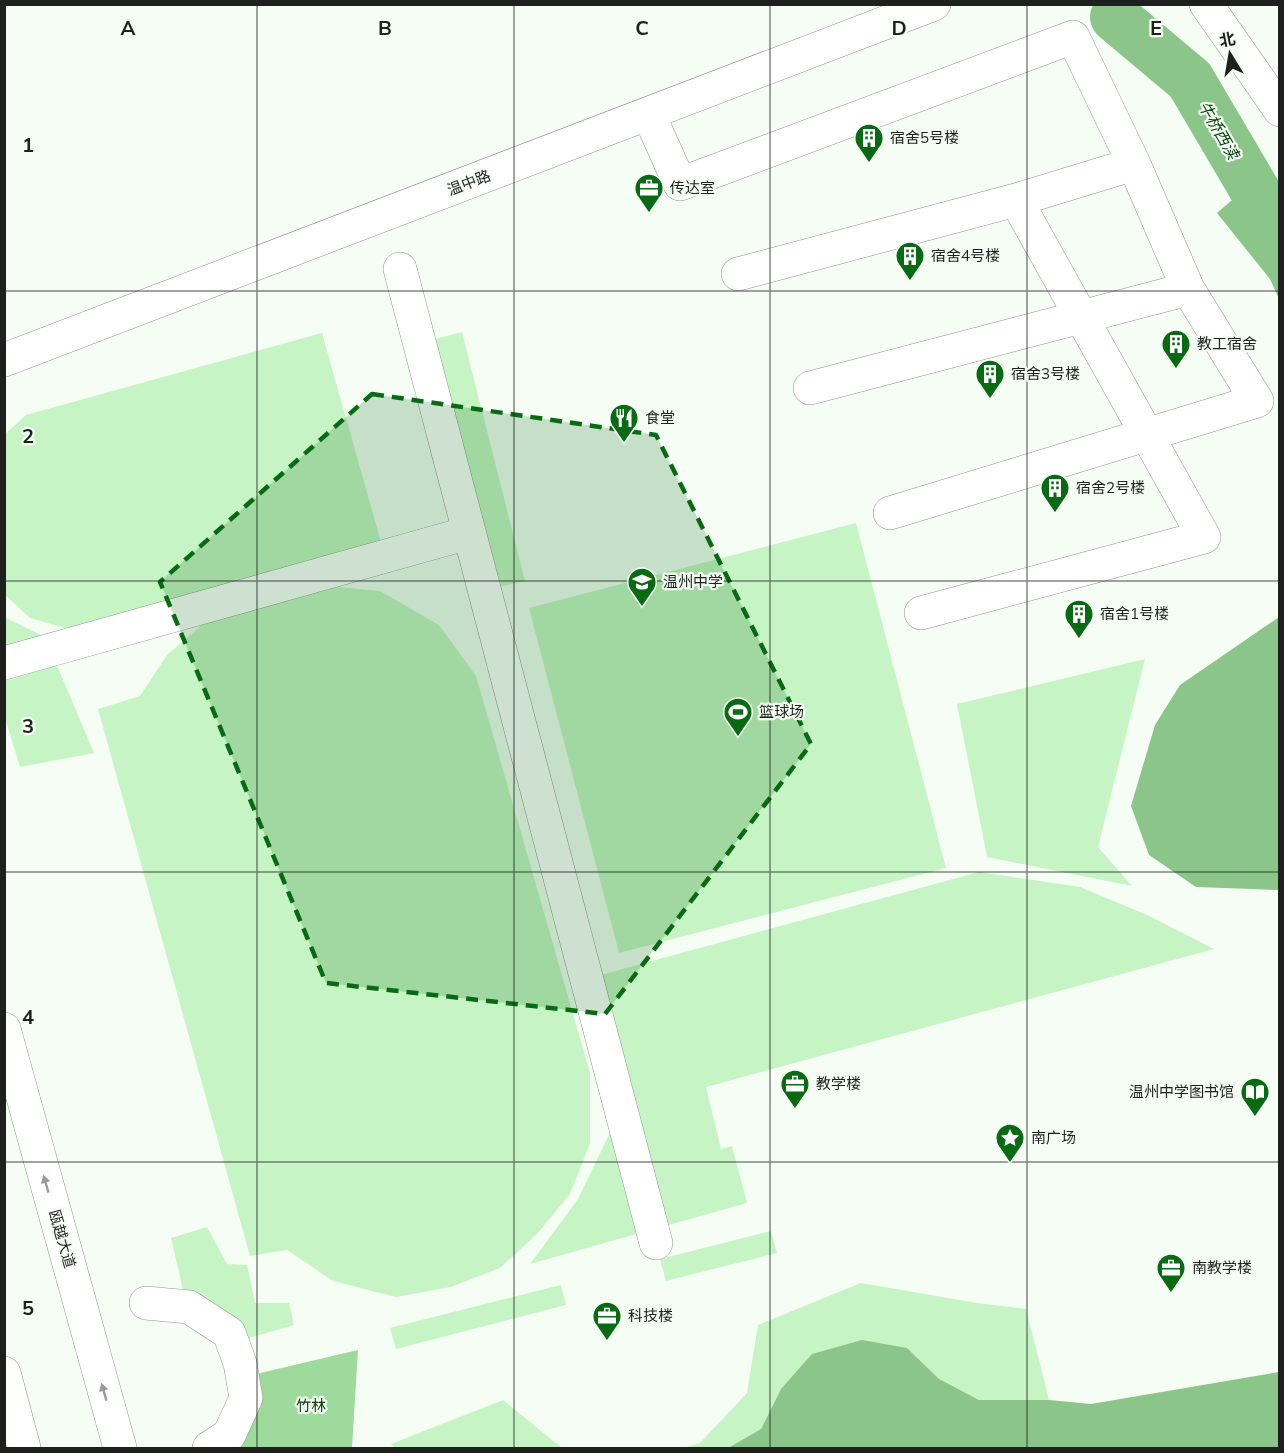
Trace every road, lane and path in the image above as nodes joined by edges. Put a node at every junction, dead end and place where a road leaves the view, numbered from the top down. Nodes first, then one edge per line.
1 (934, 4) edge
2 (1206, 4) edge
3 (1280, 110) edge
4 (649, 115) junction
5 (1134, 164) junction
6 (1016, 200) junction
7 (400, 269) dead end
8 (738, 274) dead end
9 (1188, 289) junction
10 (1082, 317) junction
11 (4, 360) edge
12 (810, 388) dead end
13 (1147, 435) junction
14 (890, 513) dead end
15 (468, 533) junction
16 (921, 613) dead end
17 (4, 663) edge
18 (4, 1029) edge
19 (656, 1243) dead end
20 (146, 1303) dead end
21 (4, 1373) edge
22 (24, 1449) edge
23 (120, 1449) edge
24 (209, 1449) edge

1 - 4 main road, 温中路
2 - 3 main road
4 - 5 main road
4 - 11 main road, 温中路
5 - 6 main road
5 - 9 main road
6 - 8 main road
6 - 10 main road
7 - 15 main road
9 - 10 main road
9 - 13 main road
10 - 12 main road
10 - 13 main road
13 - 14 main road
13 - 16 main road
15 - 17 main road
15 - 19 main road
23 -> 18 main road, 瓯越大道
20 - 24 main road
21 - 22 main road

